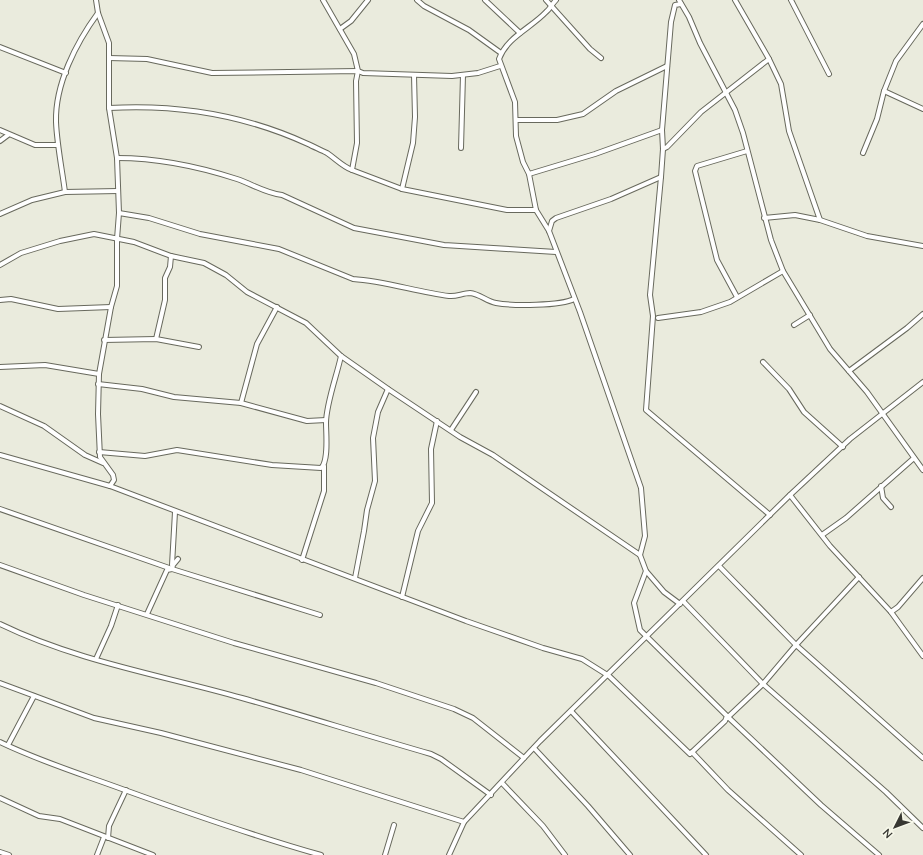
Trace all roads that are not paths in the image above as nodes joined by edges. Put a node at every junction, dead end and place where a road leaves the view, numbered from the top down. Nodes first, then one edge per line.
1 (96, 0) edge
2 (323, 0) edge
3 (368, 0) edge
4 (417, 0) edge
5 (485, 0) edge
6 (546, 0) edge
7 (556, 0) edge
8 (735, 0) edge
9 (791, 0) edge
10 (680, 2) edge
11 (551, 5) junction
12 (98, 13) junction
13 (923, 24) edge
14 (340, 29) junction
15 (520, 32) junction
16 (0, 47) edge
17 (501, 53) junction
18 (109, 58) junction
19 (601, 58) dead end
20 (769, 59) junction
21 (500, 66) junction
22 (667, 66) junction
23 (358, 71) junction
24 (66, 73) junction
25 (829, 74) dead end
26 (414, 75) junction
27 (463, 75) junction
28 (884, 91) junction
29 (109, 108) junction
30 (923, 109) edge
31 (517, 120) junction
32 (0, 130) edge
33 (662, 130) junction
34 (8, 135) junction
35 (0, 141) edge
36 (58, 145) junction
37 (461, 148) dead end
38 (663, 149) junction
39 (747, 151) junction
40 (863, 153) dead end
41 (117, 158) junction
42 (352, 170) junction
43 (529, 174) junction
44 (661, 177) junction
45 (402, 189) junction
46 (118, 191) junction
47 (65, 192) junction
48 (536, 210) junction
49 (119, 213) junction
50 (0, 214) edge
51 (764, 218) junction
52 (820, 220) junction
53 (549, 231) junction
54 (117, 238) junction
55 (923, 246) edge
56 (556, 252) junction
57 (171, 256) junction
58 (0, 265) edge
59 (783, 271) junction
60 (737, 297) junction
61 (574, 298) junction
62 (0, 300) edge
63 (111, 307) junction
64 (277, 307) junction
65 (923, 314) edge
66 (810, 315) junction
67 (658, 318) dead end
68 (794, 325) dead end
69 (156, 339) junction
70 (104, 340) junction
71 (199, 347) dead end
72 (341, 356) junction
73 (763, 362) dead end
74 (0, 367) edge
75 (849, 371) junction
76 (99, 374) junction
77 (923, 382) edge
78 (98, 384) junction
79 (388, 389) junction
80 (476, 392) dead end
81 (240, 403) junction
82 (0, 406) edge
83 (882, 414) junction
84 (326, 420) junction
85 (437, 421) junction
86 (451, 430) junction
87 (843, 447) junction
88 (99, 452) junction
89 (0, 455) edge
90 (914, 458) junction
91 (103, 463) junction
92 (324, 466) junction
93 (923, 470) edge
94 (110, 486) junction
95 (881, 486) junction
96 (790, 495) junction
97 (891, 507) dead end
98 (0, 509) edge
99 (175, 512) junction
100 (770, 515) junction
101 (822, 535) junction
102 (640, 556) junction
103 (178, 559) dead end
104 (302, 560) junction
105 (0, 564) edge
106 (719, 566) junction
107 (172, 570) junction
108 (646, 571) junction
109 (859, 577) junction
110 (354, 578) junction
111 (923, 578) edge
112 (402, 597) junction
113 (682, 603) junction
114 (118, 605) junction
115 (891, 612) junction
116 (147, 614) junction
117 (320, 615) dead end
118 (0, 624) edge
119 (646, 638) junction
120 (796, 645) junction
121 (923, 655) edge
122 (96, 659) junction
123 (609, 676) junction
124 (0, 683) edge
125 (763, 684) junction
126 (34, 696) junction
127 (571, 711) junction
128 (728, 718) junction
129 (0, 742) edge
130 (8, 745) junction
131 (534, 748) junction
132 (692, 752) junction
133 (524, 758) junction
134 (923, 758) edge
135 (502, 783) junction
136 (126, 790) junction
137 (491, 794) junction
138 (0, 798) edge
139 (464, 822) junction
140 (394, 825) dead end
141 (923, 828) edge
142 (106, 837) junction
143 (0, 852) edge
144 (10, 855) edge
145 (97, 855) edge
146 (153, 855) edge
147 (321, 855) edge
148 (385, 855) edge
149 (449, 855) edge
150 (565, 855) edge
151 (630, 855) edge
152 (706, 855) edge
153 (801, 855) edge
154 (879, 855) edge

1 - 12 street
2 - 14 street
3 - 14 street
4 - 17 street
5 - 15 street
6 - 11 street
7 - 11 street
8 - 20 street
9 - 25 street
10 - 22 street
10 - 39 street
11 - 15 street
11 - 19 street
12 - 18 street
12 - 24 street
13 - 28 street
14 - 23 street
15 - 17 street
16 - 24 street
17 - 21 street
18 - 23 street
18 - 29 street
20 - 38 street
20 - 52 street
21 - 27 street
21 - 31 street
22 - 31 street
22 - 33 street
23 - 26 street
23 - 42 street
24 - 36 street
26 - 27 street
26 - 45 street
27 - 37 street
28 - 30 street
28 - 40 street
29 - 41 street
29 - 42 street
31 - 43 street
32 - 34 street
33 - 38 street
33 - 43 street
34 - 35 street
34 - 36 street
36 - 47 street
38 - 44 street
39 - 51 street
39 - 60 street
41 - 46 street
41 - 56 street
42 - 45 street
43 - 48 street
44 - 53 street
44 - 100 street
45 - 48 street
46 - 47 street
46 - 49 street
47 - 50 street
48 - 53 street
49 - 54 street
49 - 61 street
51 - 52 street
51 - 59 street
52 - 55 street
53 - 56 street
54 - 57 street
54 - 58 street
54 - 63 street
56 - 61 street
57 - 64 street
57 - 69 street
59 - 60 street
59 - 66 street
60 - 67 street
61 - 102 street
62 - 63 street
63 - 70 street
64 - 72 street
64 - 81 street
65 - 75 street
66 - 68 street
66 - 75 street
69 - 70 street
69 - 71 street
70 - 76 street
72 - 79 street
72 - 84 street
73 - 87 street
74 - 76 street
75 - 83 street
76 - 78 street
77 - 83 street
78 - 81 street
78 - 88 street
79 - 85 street
79 - 110 street
80 - 86 street
81 - 84 street
82 - 91 street
83 - 87 street
83 - 90 street
84 - 92 street
85 - 86 street
85 - 112 street
86 - 102 street
87 - 96 street
88 - 91 street
88 - 92 street
89 - 94 street
90 - 93 street
90 - 95 street
91 - 94 street
92 - 104 street
94 - 99 street
95 - 97 street
95 - 101 street
96 - 100 street
96 - 101 street
98 - 107 street
99 - 104 street
99 - 107 street
100 - 106 street
101 - 109 street
102 - 108 street
103 - 107 street
104 - 110 street
105 - 114 street
106 - 113 street
106 - 120 street
107 - 116 street
107 - 117 street
108 - 113 street
108 - 119 street
109 - 115 street
109 - 120 street
110 - 112 street
111 - 115 street
112 - 123 street
113 - 119 street
113 - 125 street
114 - 116 street
114 - 122 street
115 - 121 street
116 - 133 street
118 - 122 street
119 - 123 street
119 - 128 street
120 - 125 street
120 - 134 street
122 - 137 street
123 - 127 street
123 - 132 street
124 - 126 street
125 - 128 street
125 - 141 street
126 - 130 street
126 - 139 street
127 - 131 street
127 - 152 street
128 - 132 street
128 - 154 street
129 - 130 street
130 - 136 street
131 - 133 street
131 - 151 street
132 - 153 street
133 - 135 street
135 - 137 street
135 - 150 street
136 - 142 street
136 - 147 street
137 - 139 street
138 - 142 street
139 - 149 street
140 - 148 street
142 - 145 street
142 - 146 street
143 - 144 street

